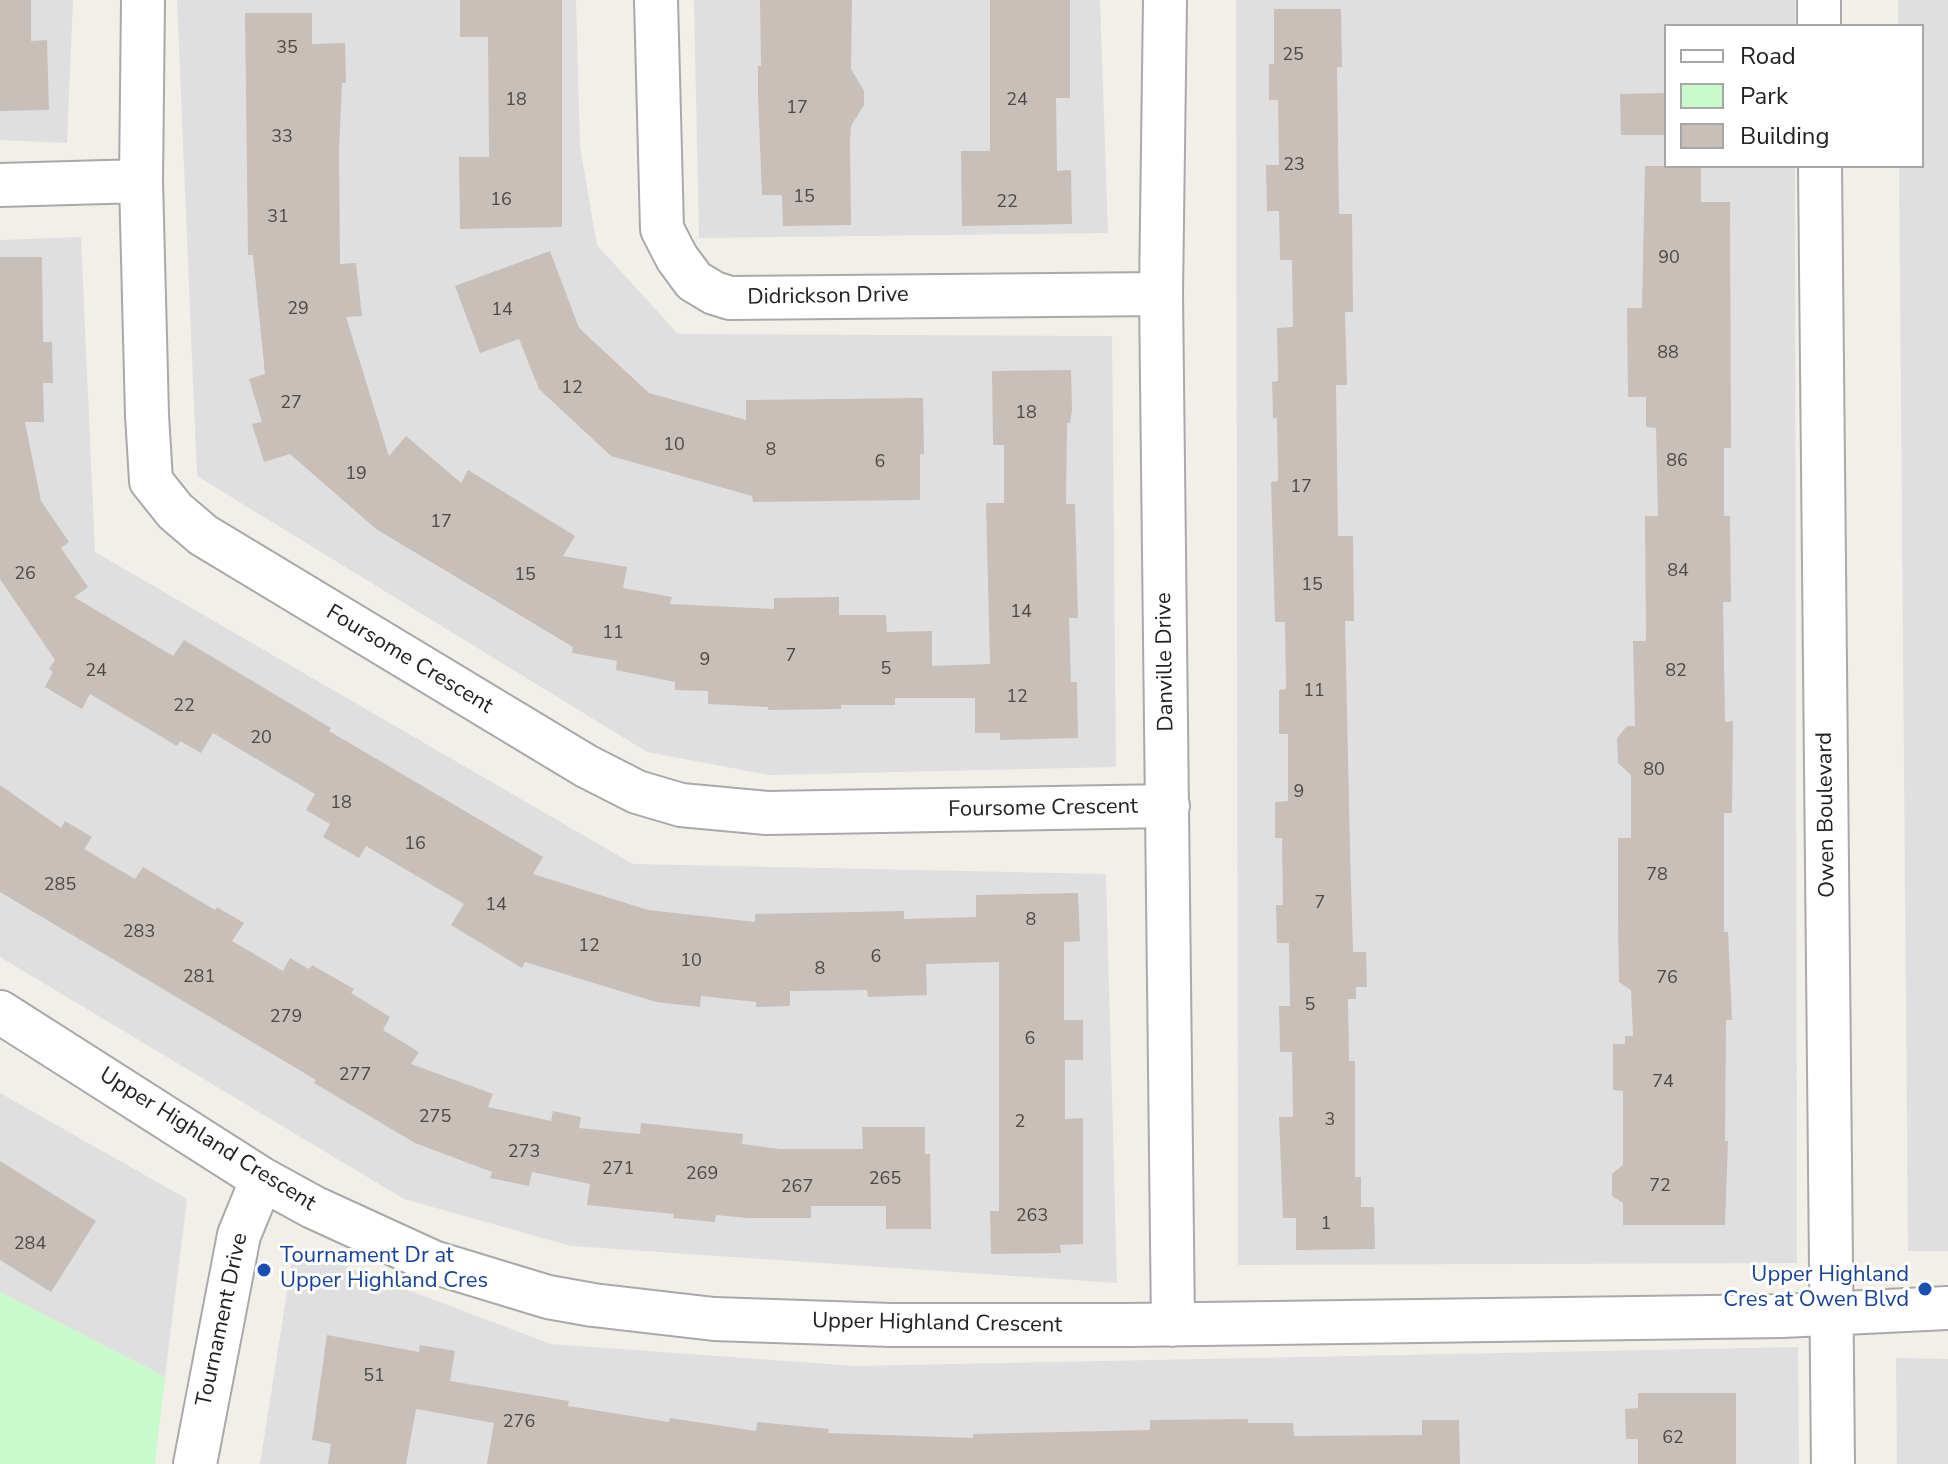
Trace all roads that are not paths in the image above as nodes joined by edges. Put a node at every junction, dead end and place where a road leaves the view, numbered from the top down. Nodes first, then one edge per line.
1 (143, 0) edge
2 (656, 0) edge
3 (1165, 0) edge
4 (1819, 0) edge
5 (1819, 24) edge
6 (1820, 168) edge
7 (141, 181) junction
8 (0, 185) edge
9 (1161, 294) junction
10 (1168, 806) junction
11 (0, 1012) edge
12 (262, 1179) junction
13 (1948, 1308) edge
14 (1832, 1315) junction
15 (1173, 1325) junction
16 (195, 1464) edge
17 (1833, 1464) edge

1 - 7 street, Foursome Crescent
2 - 9 street, Didrickson Drive
3 - 9 street, Danville Drive
4 - 5 street
6 - 14 street, Owen Boulevard
7 - 8 street
7 - 10 street, Foursome Crescent
9 - 10 street, Danville Drive
10 - 15 street, Danville Drive
11 - 12 street, Upper Highland Crescent
12 - 15 street, Upper Highland Crescent
12 - 16 street, Tournament Drive
13 - 14 street, Upper Highland Crescent
14 - 15 street, Upper Highland Crescent
14 - 17 street, Owen Boulevard

